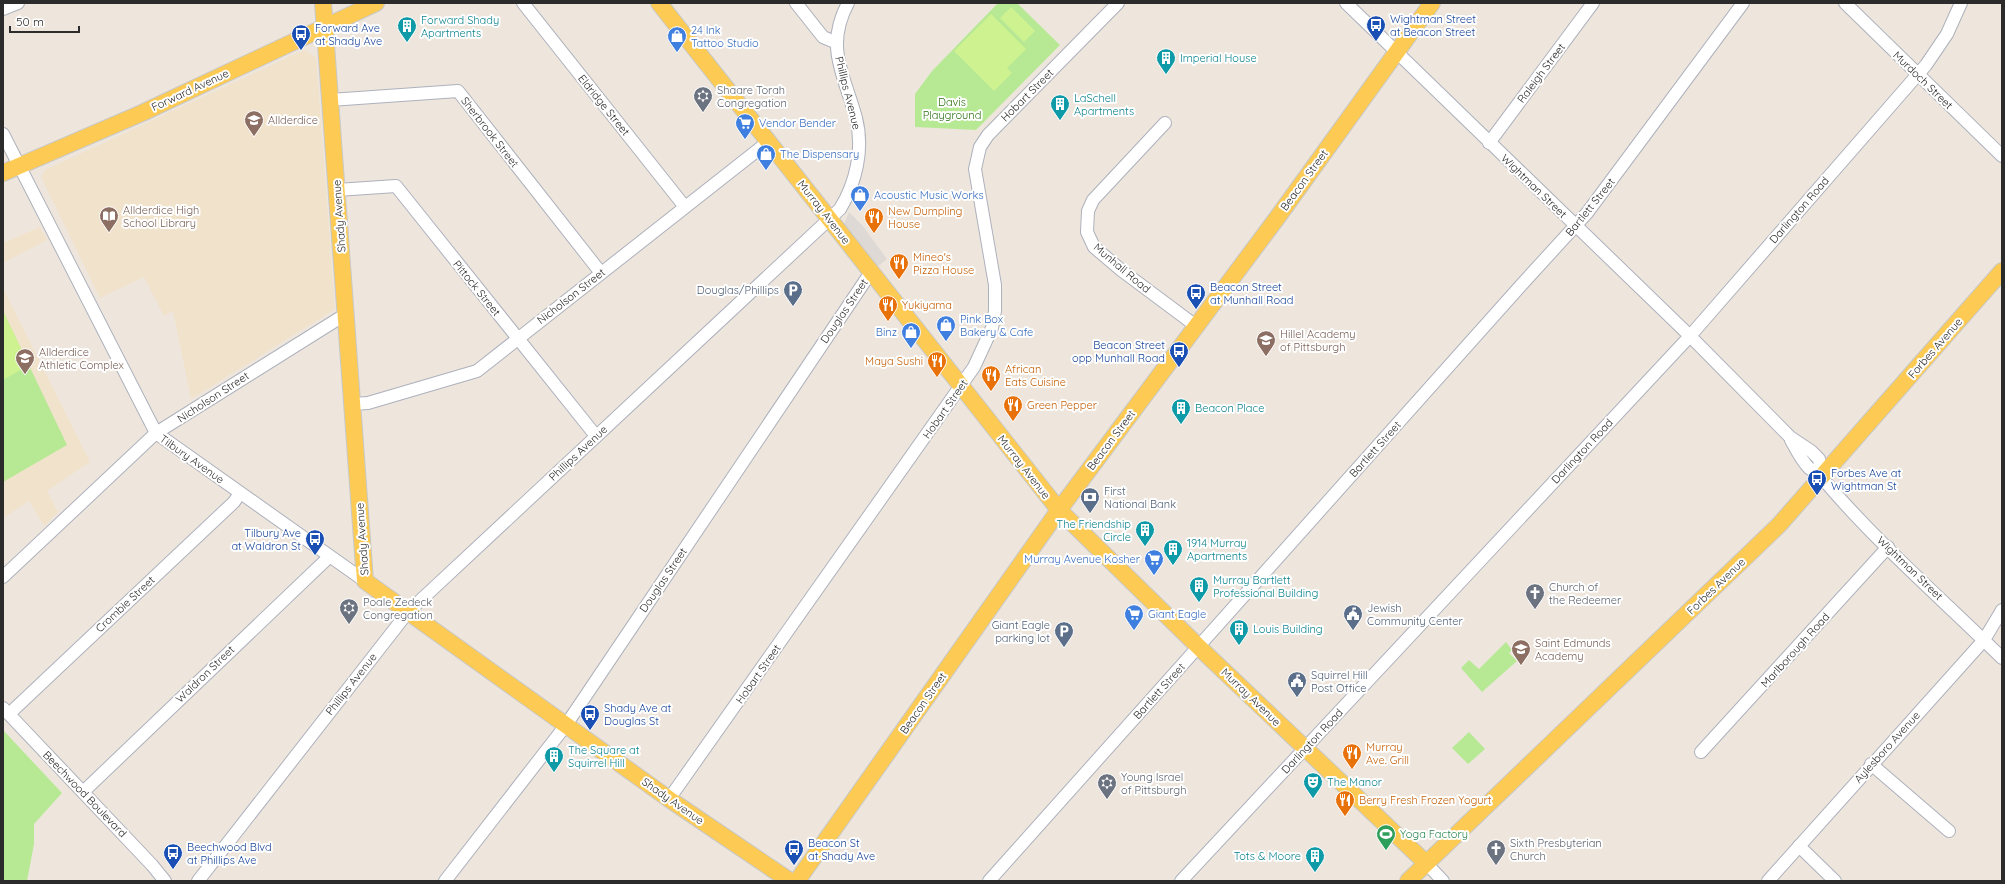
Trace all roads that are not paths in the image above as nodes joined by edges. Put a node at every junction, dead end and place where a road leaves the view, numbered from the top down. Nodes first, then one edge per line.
1 (18, 3) edge
2 (323, 3) edge
3 (376, 3) edge
4 (523, 3) edge
5 (659, 3) edge
6 (796, 3) edge
7 (848, 3) edge
8 (1118, 3) edge
9 (1346, 3) edge
10 (1432, 3) edge
11 (1593, 3) edge
12 (1743, 3) edge
13 (1845, 3) edge
14 (1961, 3) edge
15 (3, 10) edge
16 (325, 26) junction
17 (837, 43) junction
18 (1396, 53) junction
19 (1917, 74) junction
20 (330, 100) junction
21 (1165, 123) dead end
22 (3, 134) edge
23 (768, 142) junction
24 (1489, 143) junction
25 (2002, 156) edge
26 (19, 166) junction
27 (3, 173) edge
28 (337, 190) junction
29 (685, 207) junction
30 (830, 219) junction
31 (1576, 226) junction
32 (2002, 271) edge
33 (871, 272) junction
34 (601, 273) junction
35 (346, 314) junction
36 (1196, 326) junction
37 (1690, 336) junction
38 (518, 338) junction
39 (961, 388) junction
40 (352, 404) junction
41 (156, 433) junction
42 (596, 436) junction
43 (1822, 476) junction
44 (240, 493) junction
45 (1059, 510) junction
46 (1888, 547) junction
47 (328, 557) junction
48 (3, 577) edge
49 (365, 581) junction
50 (2002, 610) edge
51 (408, 612) junction
52 (1984, 640) junction
53 (1198, 647) junction
54 (2002, 658) edge
55 (6, 711) edge
56 (566, 725) junction
57 (1305, 749) junction
58 (1702, 752) dead end
59 (1871, 764) junction
60 (83, 792) junction
61 (669, 799) junction
62 (1949, 831) dead end
63 (1799, 846) junction
64 (1426, 864) junction
65 (165, 881) edge
66 (198, 881) edge
67 (445, 881) edge
68 (790, 881) edge
69 (797, 881) edge
70 (989, 881) edge
71 (1181, 881) edge
72 (1408, 881) edge
73 (1443, 881) edge
74 (1768, 881) edge
75 (1835, 881) edge

1 - 15 street
2 - 16 main road, Shady Avenue
3 - 16 main road, Forward Avenue
4 - 29 street, Eldridge Street
5 - 23 main road, Murray Avenue
6 - 17 street
7 - 17 street, Phillips Avenue
8 - 39 street, Hobart Street
9 - 18 street, Wightman Street
10 - 18 main road, Beacon Street
11 - 24 street, Raleigh Street
12 - 31 street, Bartlett Street
13 - 19 street, Murdoch Street
14 - 19 street, Darlington Road
16 - 20 main road, Shady Avenue
16 - 26 main road, Forward Avenue
17 - 30 street, Phillips Avenue
18 - 24 street, Wightman Street
18 - 36 main road, Beacon Street
19 - 25 street, Murdoch Street
19 - 37 street, Darlington Road
20 - 28 main road, Shady Avenue
20 - 34 street, Sherbrook Street
21 - 36 street, Munhall Road
22 - 26 street, Tilbury Avenue
23 - 29 street, Nicholson Street
23 - 30 main road, Murray Avenue
24 - 31 street, Wightman Street
26 - 27 main road, Forward Avenue
26 - 41 street, Tilbury Avenue
28 - 35 main road, Shady Avenue
28 - 38 street, Pittock Street
29 - 34 street, Nicholson Street
30 - 33 main road, Murray Avenue
30 - 42 street, Phillips Avenue
31 - 37 street, Wightman Street
31 - 53 street, Bartlett Street
32 - 43 main road, Forbes Avenue
33 - 39 main road, Murray Avenue
33 - 56 street, Douglas Street
34 - 38 street, Nicholson Street
35 - 40 main road, Shady Avenue
35 - 41 street, Nicholson Street
36 - 45 main road, Beacon Street
37 - 43 street, Wightman Street
37 - 57 street, Darlington Road
38 - 40 street, Nicholson Street
38 - 42 street, Pittock Street
39 - 45 main road, Murray Avenue
39 - 61 street, Hobart Street
40 - 49 main road, Shady Avenue
41 - 44 street, Tilbury Avenue
41 - 48 street, Nicholson Street
42 - 51 street, Phillips Avenue
43 - 46 street, Wightman Street
43 - 64 main road, Forbes Avenue
44 - 47 street, Tilbury Avenue
44 - 55 street, Crombie Street
45 - 53 main road, Murray Avenue
45 - 69 main road, Beacon Street
46 - 52 street, Wightman Street
46 - 58 street, Marlborough Road
47 - 49 street, Tilbury Avenue
47 - 60 street, Waldron Street
49 - 51 main road, Shady Avenue
50 - 52 street, Aylesboro Avenue
51 - 56 main road, Shady Avenue
51 - 66 street, Phillips Avenue
52 - 54 street, Wightman Street
52 - 59 street, Aylesboro Avenue
53 - 57 main road, Murray Avenue
53 - 70 street, Bartlett Street
55 - 60 street, Beechwood Boulevard
56 - 61 main road, Shady Avenue
56 - 67 street, Douglas Street
57 - 64 main road, Murray Avenue
57 - 71 street, Darlington Road
59 - 62 street
59 - 63 street, Aylesboro Avenue
60 - 65 street, Beechwood Boulevard
61 - 68 main road, Shady Avenue
63 - 74 street, Aylesboro Avenue
63 - 75 street
64 - 72 main road, Forbes Avenue
64 - 73 street, Murray Avenue

